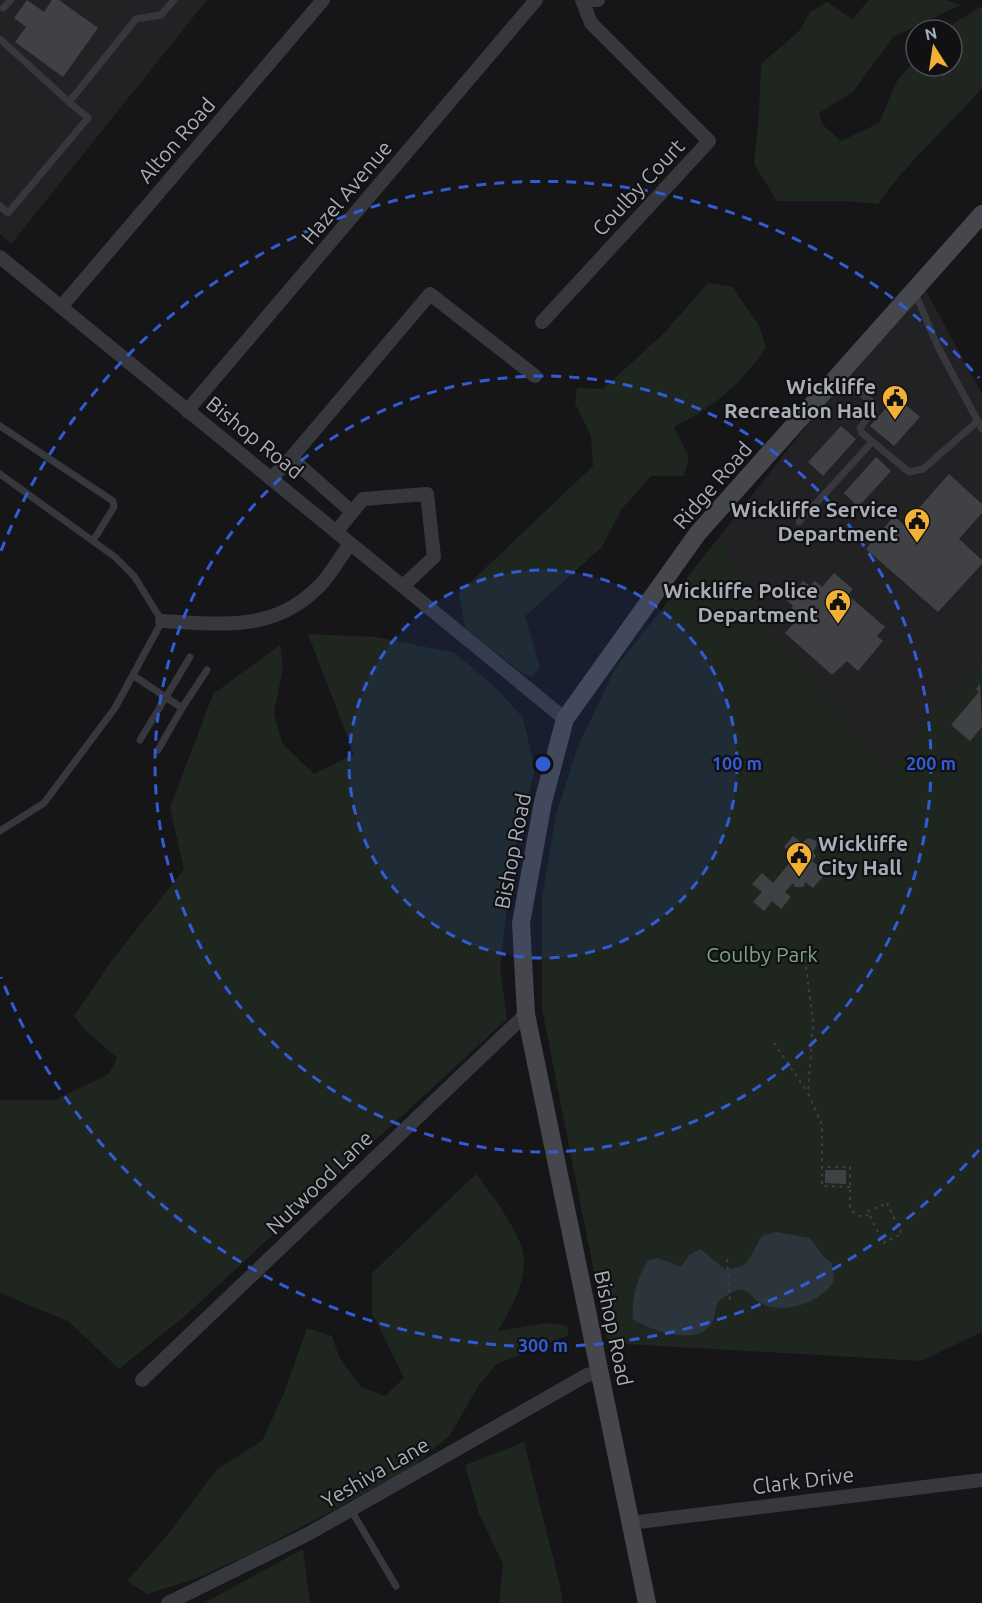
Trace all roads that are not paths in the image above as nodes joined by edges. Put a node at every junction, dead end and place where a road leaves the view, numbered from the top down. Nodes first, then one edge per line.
1 (12, 0) edge
2 (174, 0) edge
3 (323, 0) edge
4 (536, 0) edge
5 (582, 0) edge
6 (586, 0) edge
7 (598, 0) edge
8 (1, 9) edge
9 (0, 39) edge
10 (69, 102) junction
11 (0, 206) edge
12 (982, 214) edge
13 (0, 257) edge
14 (914, 291) junction
15 (61, 307) junction
16 (542, 322) dead end
17 (839, 375) junction
18 (535, 376) dead end
19 (187, 411) junction
20 (978, 421) junction
21 (0, 426) edge
22 (982, 429) edge
23 (872, 442) junction
24 (291, 458) junction
25 (0, 474) edge
26 (272, 479) junction
27 (352, 512) junction
28 (799, 522) dead end
29 (336, 532) junction
30 (93, 541) junction
31 (351, 544) junction
32 (403, 586) junction
33 (162, 621) junction
34 (190, 657) dead end
35 (207, 670) dead end
36 (134, 676) junction
37 (165, 697) junction
38 (182, 708) junction
39 (565, 719) junction
40 (140, 740) dead end
41 (158, 750) dead end
42 (0, 831) edge
43 (526, 1014) junction
44 (600, 1372) junction
45 (142, 1380) dead end
46 (982, 1480) edge
47 (351, 1510) junction
48 (630, 1523) junction
49 (396, 1586) dead end
50 (168, 1603) edge
51 (646, 1603) edge

1 - 8 lane
2 - 10 lane
3 - 15 street, Alton Road
4 - 19 street, Hazel Avenue
5 - 16 street, Coulby Court
6 - 7 street
9 - 10 lane
10 - 11 lane
12 - 14 main road, Ridge Road
13 - 15 street, Bishop Road
14 - 17 main road, Ridge Road
14 - 20 lane
15 - 19 street, Bishop Road
17 - 23 lane
17 - 39 main road, Ridge Road
18 - 24 street
19 - 26 street, Bishop Road
20 - 22 lane
20 - 23 lane
21 - 30 lane
23 - 28 lane
24 - 26 street
24 - 27 street
25 - 30 lane
26 - 29 street, Bishop Road
27 - 29 street
27 - 32 street
29 - 31 street, Bishop Road
30 - 33 lane
31 - 32 street, Bishop Road
31 - 33 street
32 - 39 street, Bishop Road
33 - 36 lane
34 - 37 lane
35 - 38 lane
36 - 37 lane
36 - 42 lane
37 - 38 lane
37 - 40 lane
38 - 41 lane
39 - 43 main road, Bishop Road
43 - 44 main road, Bishop Road
43 - 45 street, Nutwood Lane
44 - 47 street, Yeshiva Lane
44 - 48 main road, Bishop Road
46 - 48 street, Clark Drive
47 - 49 lane
47 - 50 street, Yeshiva Lane
48 - 51 main road, Bishop Road

